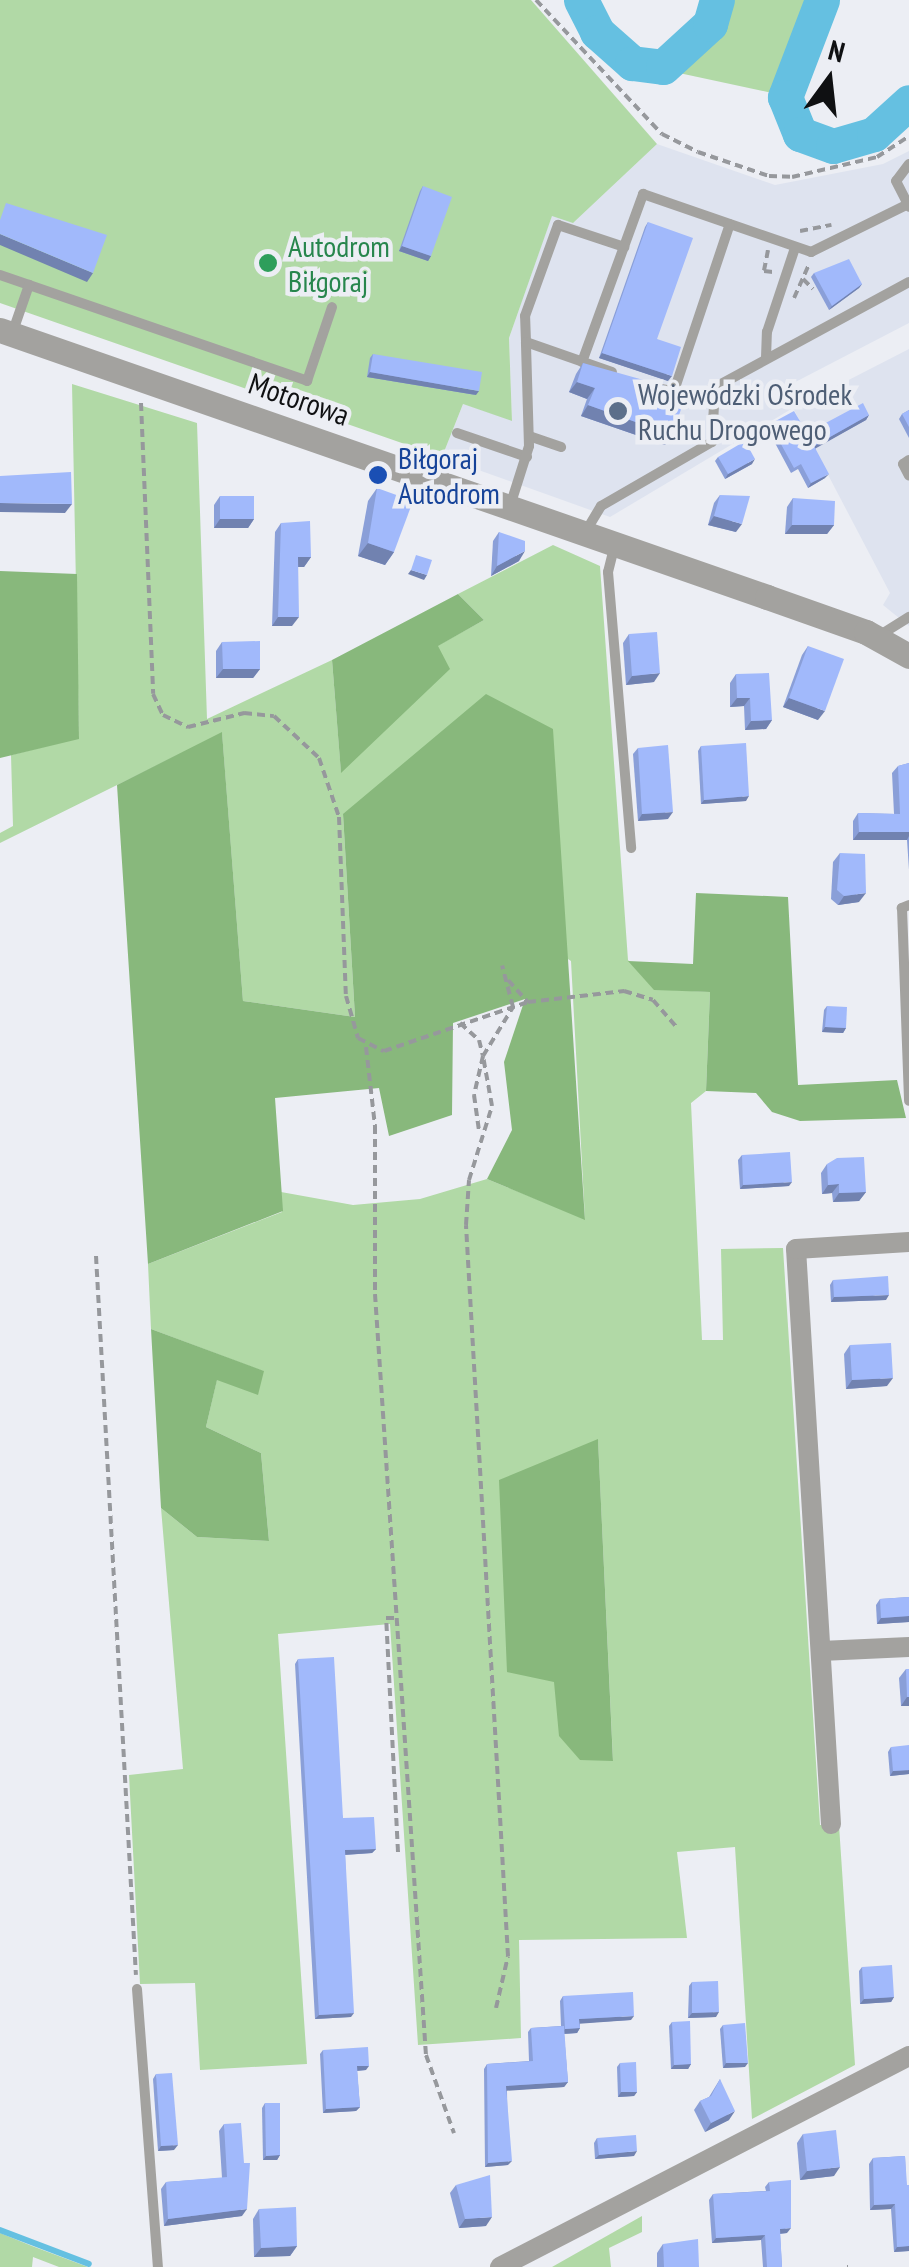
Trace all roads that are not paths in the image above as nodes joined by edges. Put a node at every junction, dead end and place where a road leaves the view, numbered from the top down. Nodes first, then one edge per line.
1 (909, 164) edge
2 (908, 206) edge
3 (730, 224) junction
4 (624, 247) junction
5 (795, 248) junction
6 (0, 274) edge
7 (909, 282) edge
8 (29, 284) junction
9 (332, 307) dead end
10 (6, 332) edge
11 (526, 342) junction
12 (766, 358) junction
13 (582, 362) junction
14 (618, 374) edge
15 (716, 386) junction
16 (654, 387) edge
17 (672, 394) junction
18 (457, 433) dead end
19 (529, 436) junction
20 (561, 446) dead end
21 (527, 457) junction
22 (909, 460) edge
23 (909, 476) edge
24 (510, 507) junction
25 (581, 531) junction
26 (615, 543) junction
27 (909, 617) edge
28 (877, 637) junction
29 (909, 656) edge
30 (631, 848) dead end
31 (909, 906) edge
32 (909, 1101) edge
33 (909, 1242) edge
34 (909, 1647) edge
35 (820, 1651) junction
36 (831, 1824) dead end
37 (137, 1990) road end
38 (909, 2056) edge
39 (158, 2267) edge
40 (500, 2267) edge

1 - 2 lane
2 - 5 lane
3 - 4 lane
3 - 5 lane
3 - 17 lane
4 - 11 lane
4 - 13 lane
5 - 12 lane
6 - 8 lane
7 - 12 lane
8 - 9 lane
8 - 10 lane
10 - 24 street, Motorowa
11 - 13 lane
11 - 19 lane
12 - 15 lane
13 - 14 lane
15 - 17 lane
15 - 25 lane
16 - 17 lane
18 - 21 lane
19 - 20 lane
19 - 21 lane
21 - 24 lane
22 - 23 lane
24 - 25 street, Motorowa
25 - 26 street, Motorowa
26 - 28 street, Motorowa
26 - 30 lane
27 - 28 lane
28 - 29 street, Motorowa
31 - 32 lane
33 - 35 street
34 - 35 street
35 - 36 street
37 - 39 lane
38 - 40 street

